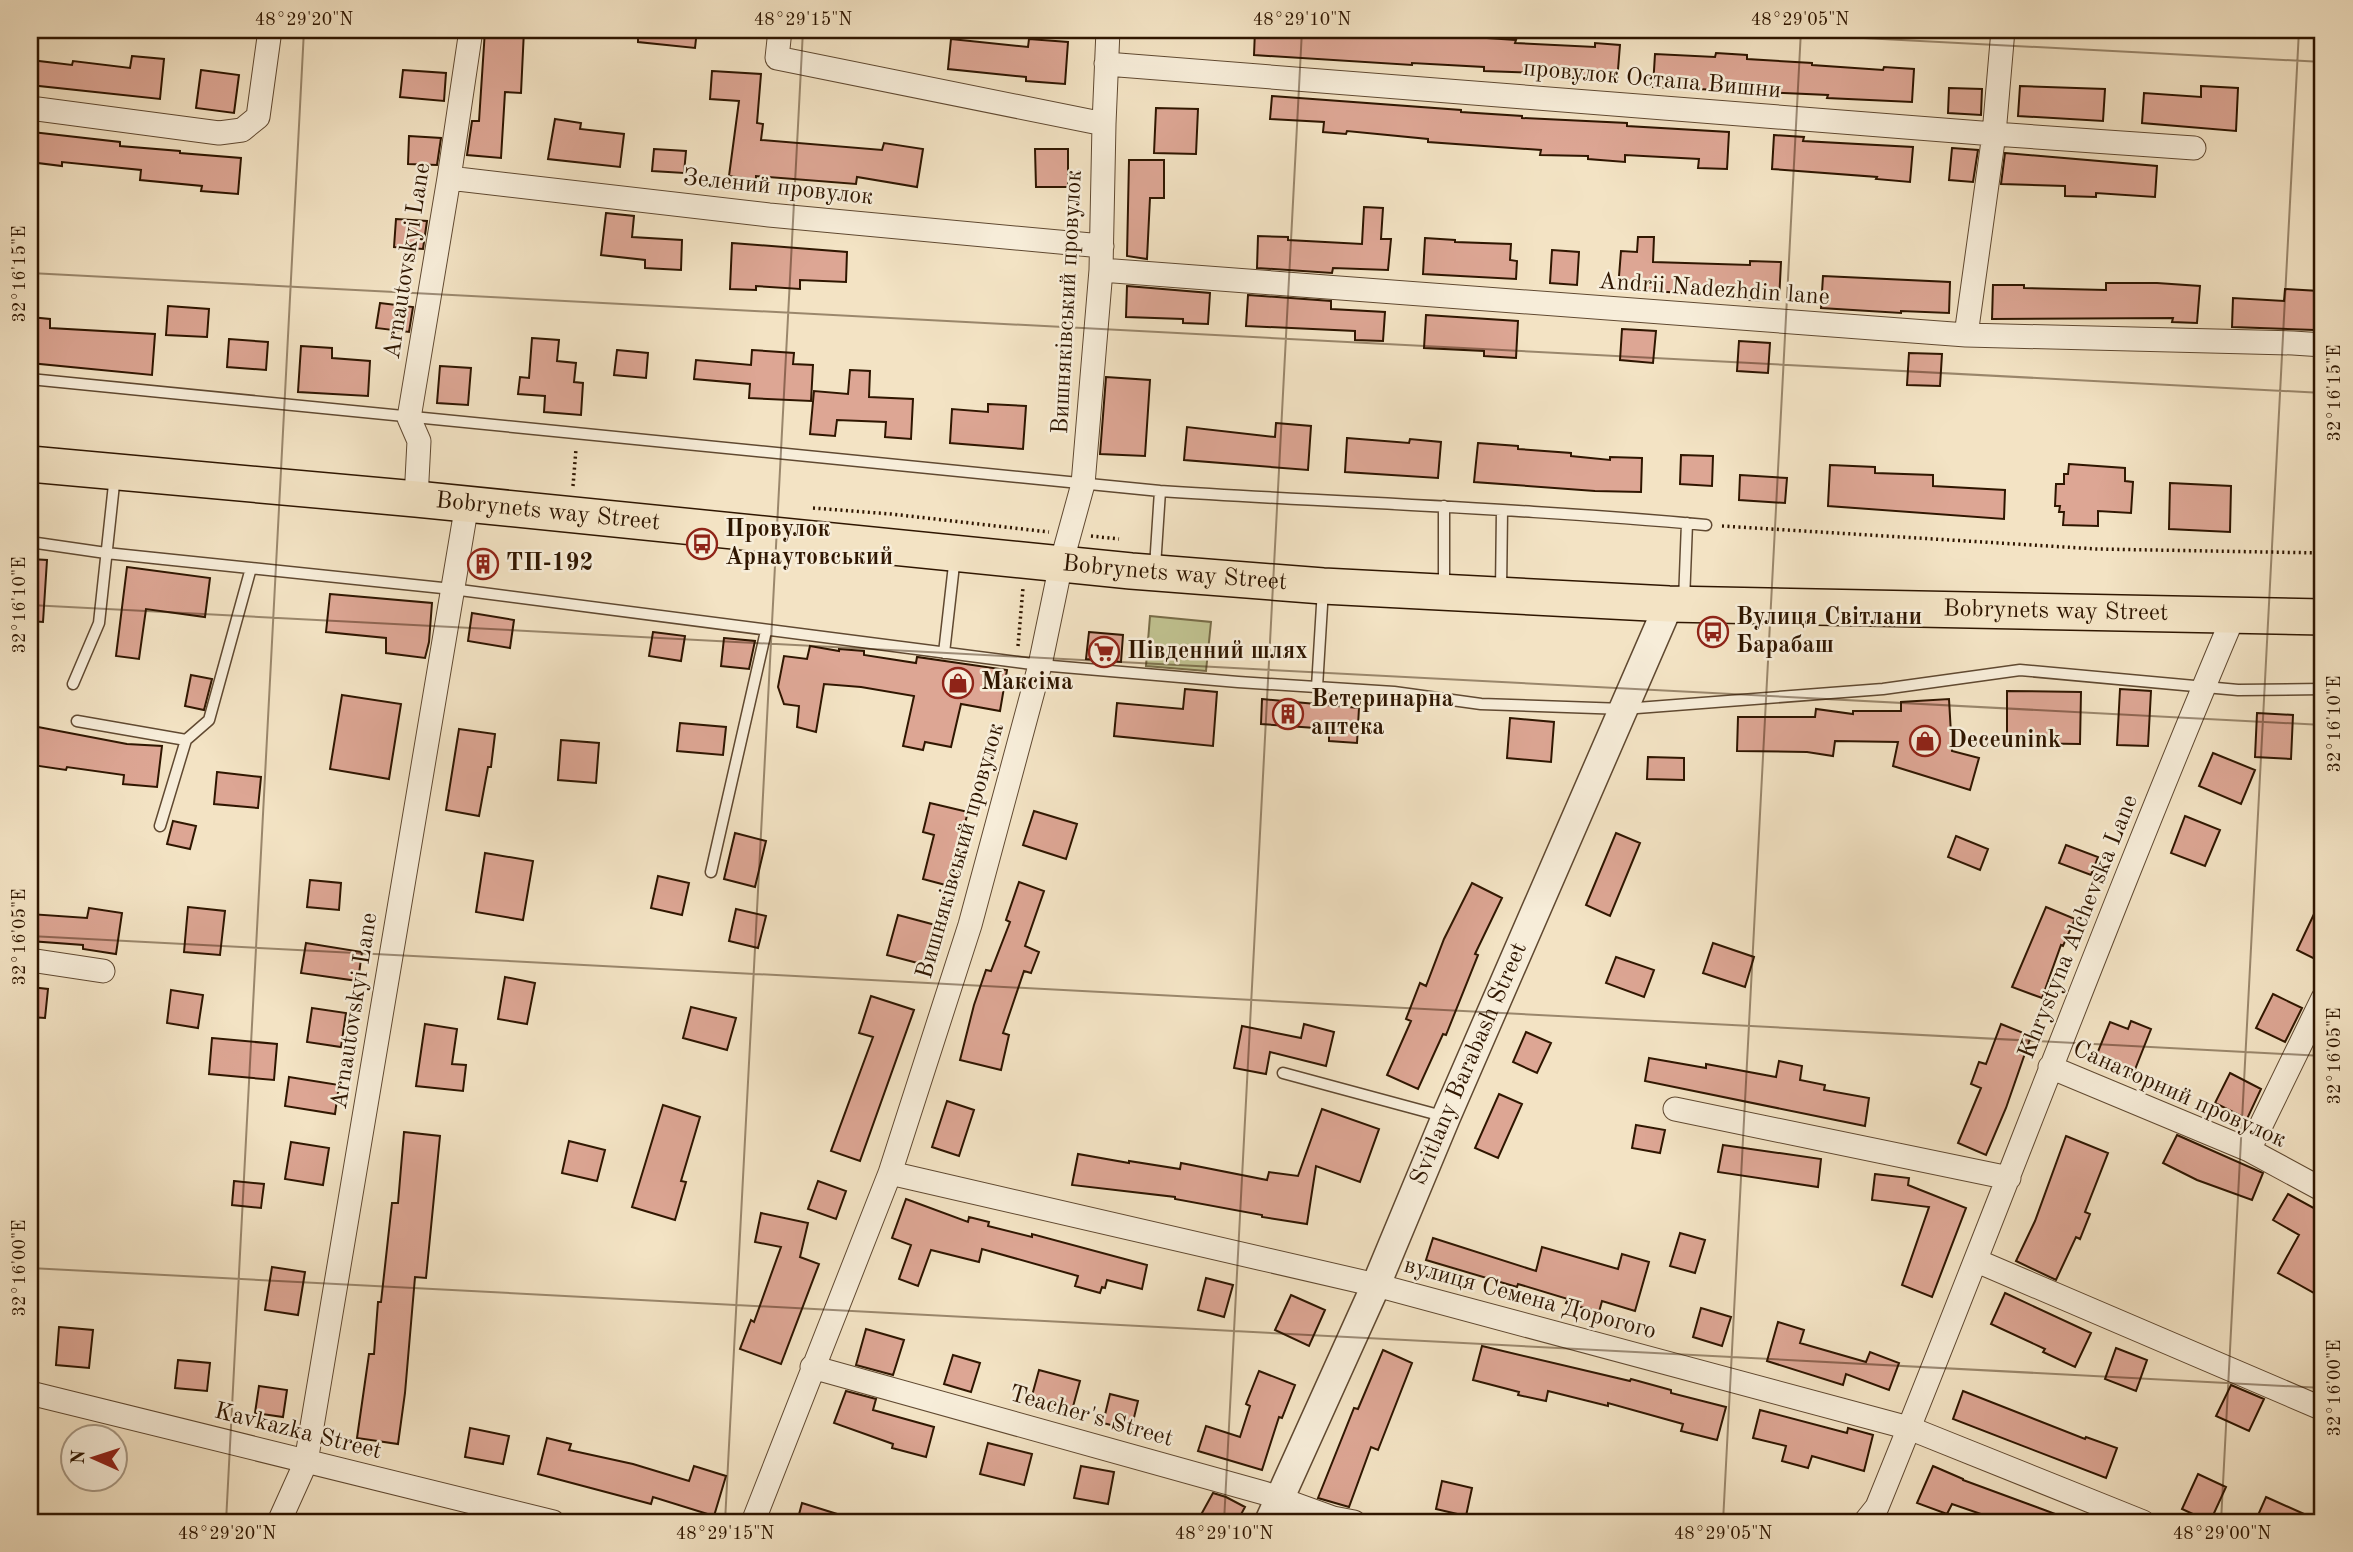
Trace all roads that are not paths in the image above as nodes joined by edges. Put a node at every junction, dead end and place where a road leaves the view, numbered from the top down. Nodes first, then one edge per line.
1 (271, 30) edge
2 (471, 30) edge
3 (780, 30) edge
4 (1108, 30) edge
5 (2003, 30) edge
6 (1106, 64) junction
7 (30, 108) edge
8 (1104, 124) junction
9 (1994, 134) junction
10 (2194, 148) dead end
11 (449, 178) junction
12 (1102, 246) junction
13 (1101, 270) junction
14 (1966, 335) junction
15 (2323, 345) edge
16 (30, 379) edge
17 (409, 418) junction
18 (30, 464) edge
19 (116, 472) junction
20 (1083, 484) junction
21 (1160, 491) junction
22 (416, 499) junction
23 (467, 504) junction
24 (1444, 506) junction
25 (1502, 510) junction
26 (1687, 523) junction
27 (1706, 525) road end
28 (30, 542) edge
29 (106, 553) junction
30 (955, 554) junction
31 (1061, 564) junction
32 (251, 568) junction
33 (1154, 573) junction
34 (1323, 586) junction
35 (452, 589) junction
36 (1444, 593) junction
37 (1501, 596) junction
38 (1676, 604) junction
39 (2234, 615) junction
40 (2323, 617) edge
41 (766, 631) junction
42 (944, 653) junction
43 (1040, 665) junction
44 (73, 684) dead end
45 (2204, 685) junction
46 (1317, 687) junction
47 (2323, 689) edge
48 (1625, 709) junction
49 (77, 721) dead end
50 (186, 740) junction
51 (160, 826) dead end
52 (711, 872) dead end
53 (30, 960) edge
54 (103, 971) dead end
55 (2323, 998) edge
56 (2050, 1067) junction
57 (1283, 1073) dead end
58 (1675, 1109) dead end
59 (1446, 1117) junction
60 (2249, 1150) junction
61 (890, 1173) junction
62 (2009, 1178) junction
63 (2323, 1190) edge
64 (1977, 1261) junction
65 (1376, 1285) junction
66 (812, 1367) junction
67 (30, 1393) edge
68 (2323, 1409) edge
69 (1909, 1428) junction
70 (306, 1461) junction
71 (1274, 1510) edge
72 (279, 1522) edge
73 (554, 1522) edge
74 (753, 1522) edge
75 (1354, 1522) edge
76 (1865, 1522) edge
77 (2143, 1522) edge

1 - 7 street
2 - 11 street, Arnautovskyi Lane
3 - 8 street
4 - 6 street, Вишняківський провулок
5 - 9 street
6 - 8 street, Вишняківський провулок
6 - 9 street, провулок Остапа Вишни
8 - 12 street, Вишняківський провулок
9 - 10 street, провулок Остапа Вишни
9 - 14 street
11 - 12 street, Зелений провулок
11 - 17 street, Arnautovskyi Lane
12 - 13 street, Вишняківський провулок
13 - 14 street, Andrii Nadezhdin lane
13 - 20 street, Вишняківський провулок
14 - 15 street, Andrii Nadezhdin lane
16 - 17 lane
17 - 20 lane
17 - 22 street, Arnautovskyi Lane
18 - 19 main road, Bobrynets way Street
19 - 22 main road, Bobrynets way Street
19 - 29 lane
20 - 21 lane
20 - 31 street, Вишняківський провулок
21 - 24 lane
21 - 33 lane
22 - 23 main road, Bobrynets way Street
23 - 30 main road, Bobrynets way Street
23 - 35 street, Arnautovskyi Lane
24 - 25 lane
24 - 36 lane
25 - 26 lane
25 - 37 lane
26 - 27 lane
26 - 38 lane
28 - 29 lane
29 - 32 lane
29 - 44 lane
30 - 31 main road, Bobrynets way Street
30 - 42 lane
31 - 33 main road, Bobrynets way Street
31 - 43 street, Вишняківський провулок
32 - 35 lane
32 - 50 lane
33 - 34 main road, Bobrynets way Street
34 - 36 main road, Bobrynets way Street
34 - 46 lane
35 - 41 lane
35 - 70 street, Arnautovskyi Lane
36 - 37 main road, Bobrynets way Street
37 - 38 main road, Bobrynets way Street
38 - 39 main road, Bobrynets way Street
38 - 48 street, Svitlany Barabash Street
39 - 40 main road, Bobrynets way Street
39 - 45 street, Khrystyna Alchevska Lane
41 - 42 lane
41 - 52 lane
42 - 43 lane
43 - 46 lane
43 - 61 street, Вишняківський провулок
45 - 47 lane
45 - 48 lane
45 - 56 street, Khrystyna Alchevska Lane
46 - 48 lane
48 - 59 street, Svitlany Barabash Street
49 - 50 lane
50 - 51 lane
53 - 54 street
55 - 60 street
56 - 60 street, Санаторний провулок
56 - 62 street, Khrystyna Alchevska Lane
57 - 59 lane
58 - 62 street
59 - 65 street, Svitlany Barabash Street
60 - 63 street, Санаторний провулок
61 - 65 street, вулиця Семена Дорогого
61 - 66 street, Вишняківський провулок
62 - 64 street, Khrystyna Alchevska Lane
64 - 68 street
64 - 69 street, Khrystyna Alchevska Lane
65 - 69 street, вулиця Семена Дорогого
65 - 71 street, Svitlany Barabash Street
66 - 71 street, Teacher's Street
66 - 74 street, Вишняківський провулок
67 - 70 street, Kavkazka Street
69 - 76 street, Khrystyna Alchevska Lane
69 - 77 street, вулиця Семена Дорогого
70 - 72 street, Arnautovskyi Lane
70 - 73 street, Kavkazka Street
71 - 75 street, Teacher's Street

